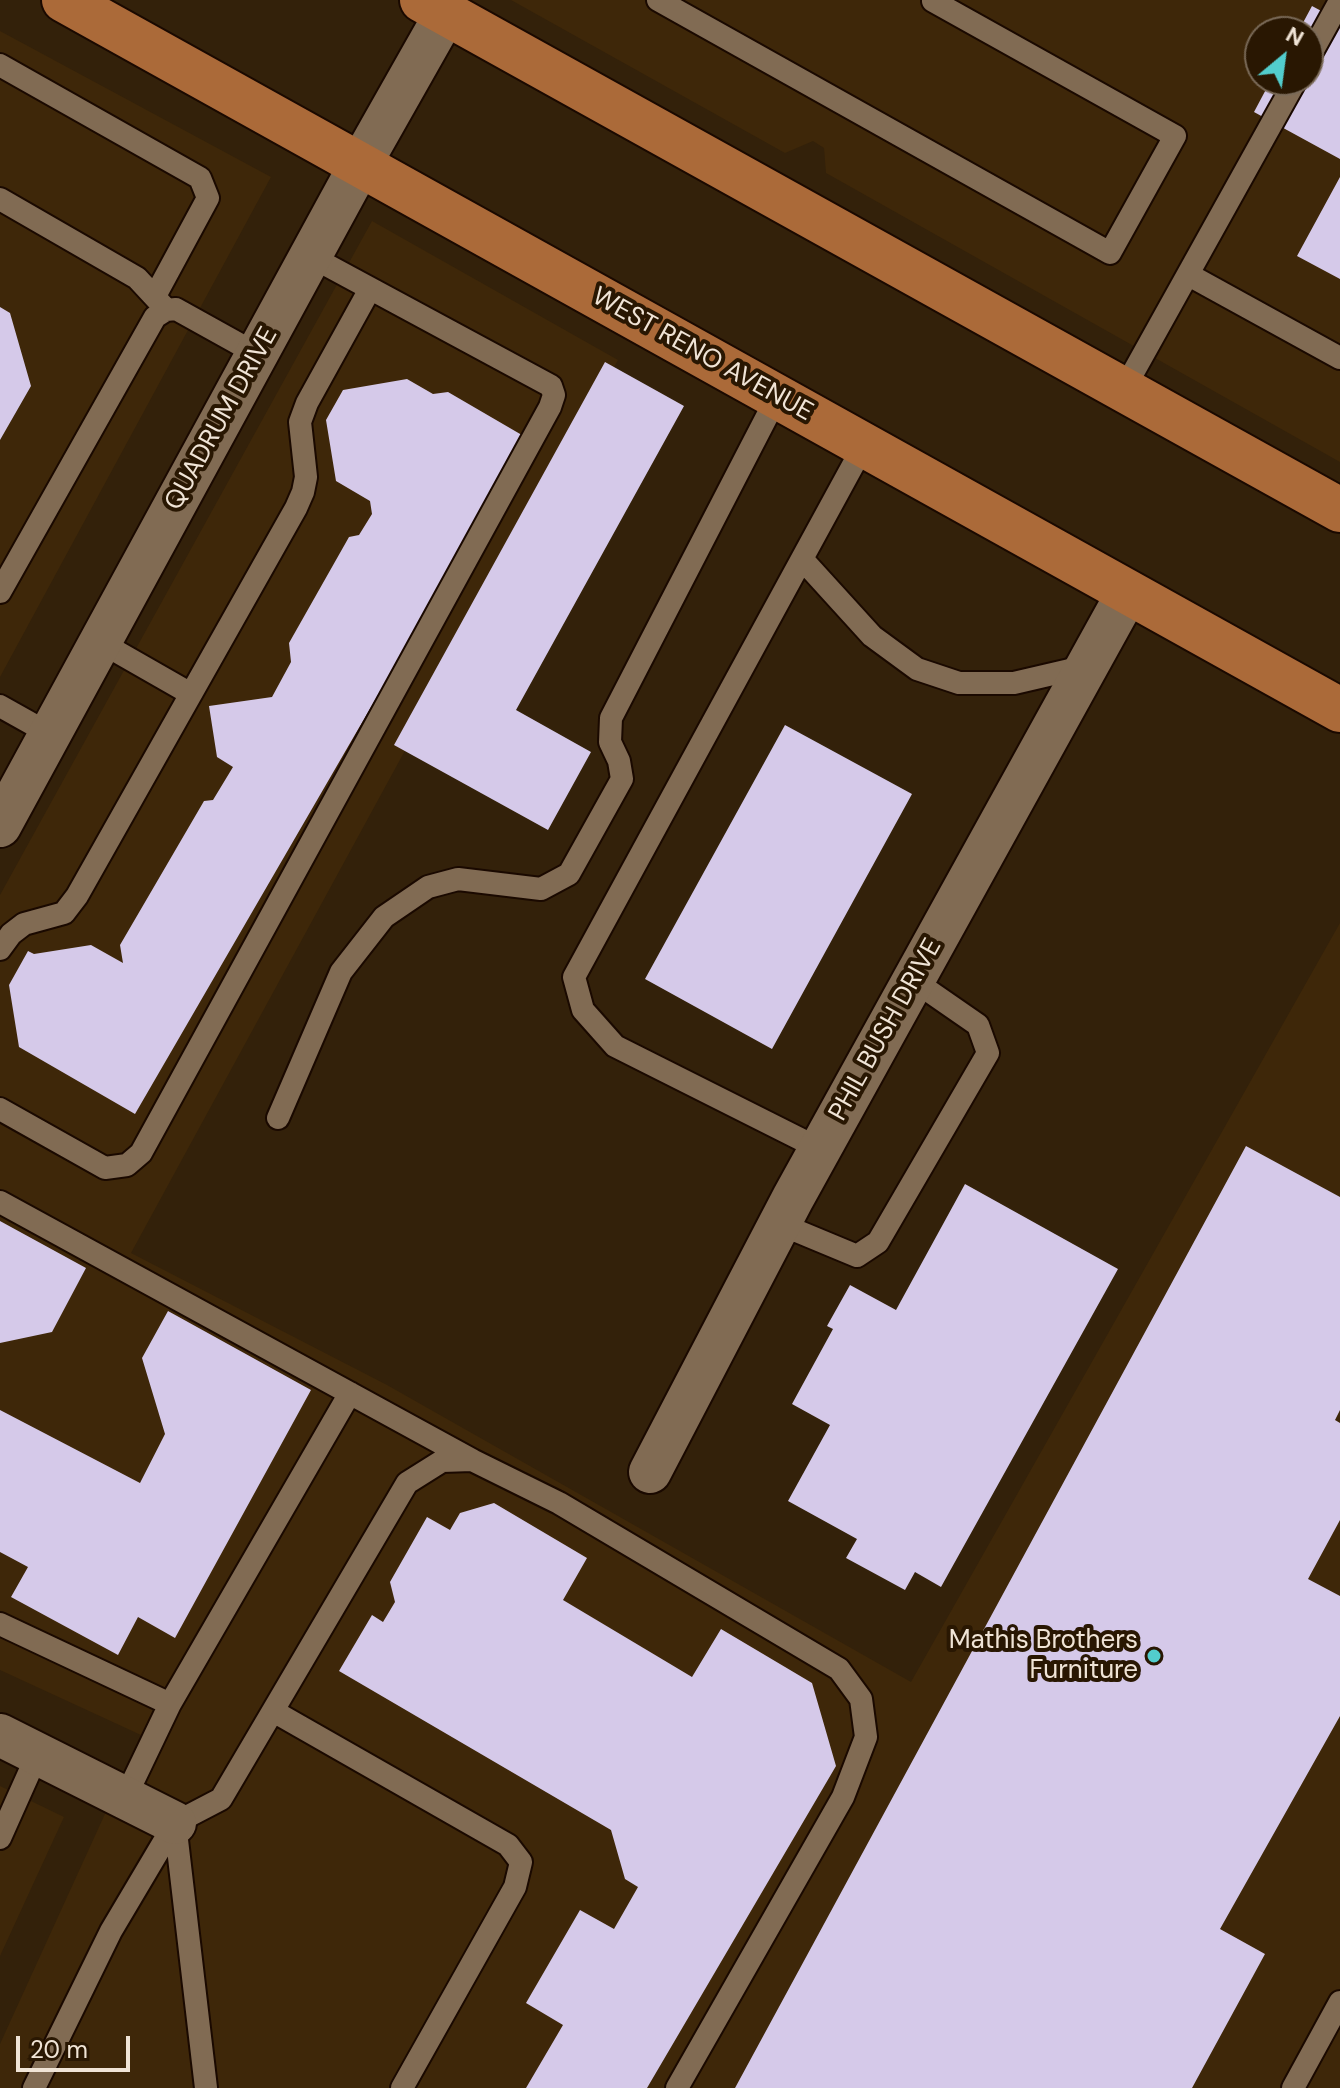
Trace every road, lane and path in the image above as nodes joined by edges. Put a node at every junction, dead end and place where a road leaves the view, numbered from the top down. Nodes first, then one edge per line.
1 (64, 0) edge
2 (658, 0) edge
3 (932, 0) edge
4 (1340, 1) edge
5 (441, 4) edge
6 (1324, 30) edge
7 (0, 65) edge
8 (1287, 96) edge
9 (360, 165) junction
10 (0, 199) edge
11 (310, 256) junction
12 (1189, 275) junction
13 (370, 289) junction
14 (160, 303) junction
15 (257, 354) junction
16 (1340, 358) edge
17 (1124, 389) junction
18 (777, 397) junction
19 (864, 445) junction
20 (1340, 510) edge
21 (802, 559) junction
22 (0, 592) edge
23 (1128, 592) junction
24 (100, 642) junction
25 (1087, 666) junction
26 (191, 694) junction
27 (0, 706) edge
28 (1340, 710) edge
29 (50, 734) junction
30 (0, 826) edge
31 (0, 949) edge
32 (913, 980) junction
33 (0, 1109) edge
34 (278, 1118) dead end
35 (820, 1149) junction
36 (0, 1202) edge
37 (780, 1224) junction
38 (350, 1393) junction
39 (472, 1460) junction
40 (650, 1472) dead end
41 (0, 1624) edge
42 (170, 1704) junction
43 (273, 1711) junction
44 (0, 1735) edge
45 (38, 1753) junction
46 (125, 1798) junction
47 (175, 1823) junction
48 (0, 1838) edge
49 (1340, 2002) edge
50 (34, 2088) edge
51 (206, 2088) edge
52 (402, 2088) edge
53 (677, 2088) edge
54 (1293, 2088) edge

1 - 9 main road, WEST RENO AVENUE
2 - 3 lane
4 - 6 lane
5 - 9 street, QUADRUM DRIVE
5 - 17 main road
7 - 14 lane
8 - 12 lane
9 - 11 street, QUADRUM DRIVE
9 - 18 main road, WEST RENO AVENUE
10 - 14 lane
11 - 13 lane
11 - 15 street, QUADRUM DRIVE
12 - 16 lane
12 - 17 lane
13 - 26 lane
13 - 33 lane
14 - 15 lane
14 - 22 lane
15 - 24 street, QUADRUM DRIVE
17 - 20 main road
18 - 19 main road, WEST RENO AVENUE
18 - 34 lane
19 - 21 lane
19 - 23 main road, WEST RENO AVENUE
21 - 25 lane
21 - 35 lane
23 - 25 street, PHIL BUSH DRIVE
23 - 28 main road, WEST RENO AVENUE
24 - 26 lane
24 - 29 street, QUADRUM DRIVE
25 - 32 street, PHIL BUSH DRIVE
26 - 31 lane
27 - 29 lane
29 - 30 street, QUADRUM DRIVE
32 - 35 street, PHIL BUSH DRIVE
32 - 37 lane
35 - 37 street, PHIL BUSH DRIVE
36 - 38 lane
37 - 40 street, PHIL BUSH DRIVE
38 - 39 lane
38 - 42 lane
39 - 43 lane
39 - 53 lane
41 - 42 lane
42 - 46 lane
43 - 47 lane
43 - 52 lane
44 - 45 street
45 - 46 street
45 - 48 lane
46 - 47 street
47 - 50 lane
47 - 51 lane
49 - 54 lane

